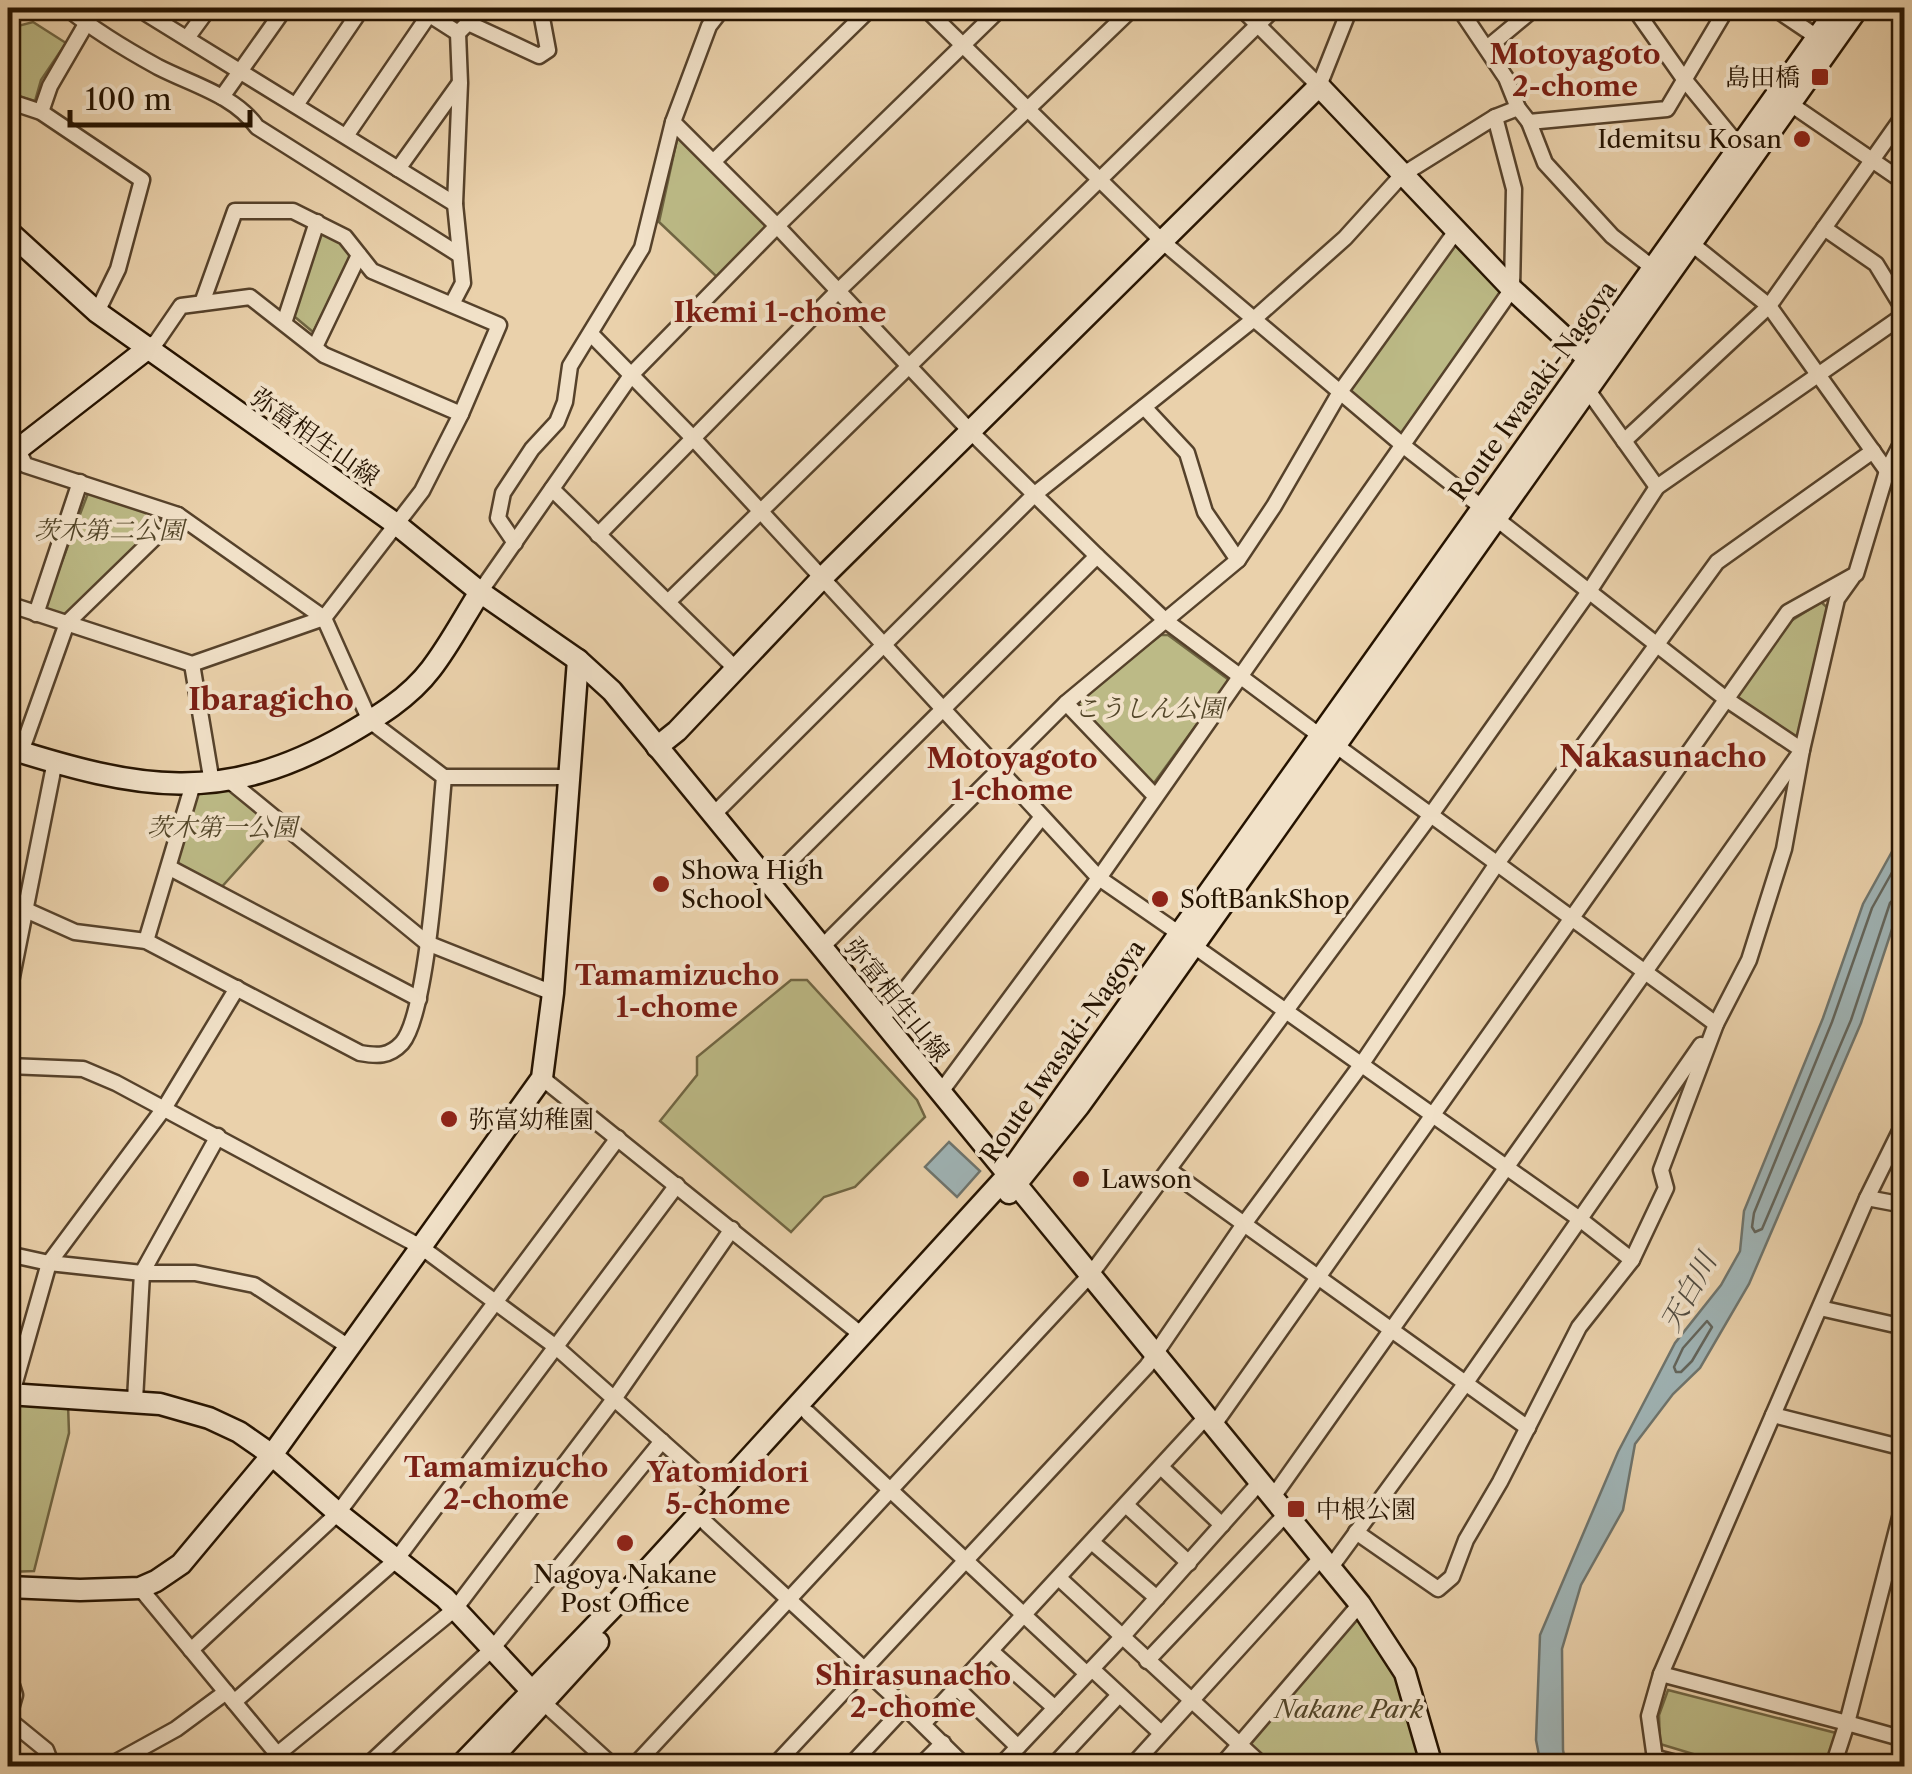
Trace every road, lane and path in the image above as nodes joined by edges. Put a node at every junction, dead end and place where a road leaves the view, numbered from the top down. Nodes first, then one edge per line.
1 (67, 8) edge
2 (146, 8) edge
3 (209, 8) edge
4 (285, 8) edge
5 (362, 8) edge
6 (545, 8) edge
7 (723, 8) edge
8 (870, 8) edge
9 (925, 8) edge
10 (1001, 8) edge
11 (1133, 8) edge
12 (1241, 8) edge
13 (1275, 8) edge
14 (1350, 8) edge
15 (1459, 8) edge
16 (1536, 8) edge
17 (1634, 8) edge
18 (1727, 8) edge
19 (1774, 8) edge
20 (1838, 8) edge
21 (1858, 8) edge
22 (428, 10) edge
23 (86, 24) junction
24 (1258, 24) junction
25 (458, 32) junction
26 (1817, 37) junction
27 (187, 38) junction
28 (962, 46) junction
29 (1488, 48) junction
30 (240, 70) junction
31 (1684, 79) junction
32 (460, 83) junction
33 (1319, 86) junction
34 (222, 97) junction
35 (8, 101) edge
36 (1789, 103) junction
37 (296, 105) junction
38 (1029, 108) junction
39 (1518, 108) junction
40 (41, 112) junction
41 (1904, 115) edge
42 (1495, 118) junction
43 (673, 122) junction
44 (1529, 122) junction
45 (346, 136) junction
46 (1739, 146) junction
47 (714, 160) junction
48 (1872, 161) junction
49 (398, 169) junction
50 (1402, 175) junction
51 (1100, 178) junction
52 (1904, 182) edge
53 (455, 204) junction
54 (317, 222) junction
55 (777, 226) junction
56 (1824, 228) junction
57 (8, 231) edge
58 (1456, 232) junction
59 (1163, 242) junction
60 (1692, 244) junction
61 (458, 254) junction
62 (358, 255) junction
63 (1652, 268) junction
64 (1512, 290) junction
65 (838, 291) junction
66 (202, 303) junction
67 (452, 304) junction
68 (1769, 306) junction
69 (97, 312) junction
70 (1904, 312) edge
71 (1254, 319) junction
72 (284, 323) junction
73 (592, 335) junction
74 (315, 347) junction
75 (147, 349) junction
76 (1588, 359) junction
77 (908, 365) junction
78 (1819, 372) junction
79 (632, 374) junction
80 (1587, 389) junction
81 (1340, 392) junction
82 (1144, 407) junction
83 (461, 414) junction
84 (8, 426) edge
85 (970, 432) junction
86 (692, 437) junction
87 (1904, 438) edge
88 (1624, 441) junction
89 (1404, 447) junction
90 (1873, 450) junction
91 (13, 455) edge
92 (1887, 471) junction
93 (80, 482) junction
94 (552, 488) junction
95 (1657, 488) junction
96 (1035, 494) junction
97 (761, 512) junction
98 (1488, 512) junction
99 (178, 515) junction
100 (396, 524) junction
101 (598, 535) junction
102 (515, 543) junction
103 (1097, 556) junction
104 (1238, 560) junction
105 (1856, 574) junction
106 (822, 578) junction
107 (480, 592) junction
108 (1588, 593) junction
109 (670, 601) junction
110 (8, 604) edge
111 (36, 614) junction
112 (324, 618) junction
113 (1166, 621) junction
114 (67, 623) junction
115 (884, 646) junction
116 (1657, 646) junction
117 (578, 660) junction
118 (192, 664) junction
119 (734, 668) junction
120 (1240, 678) junction
121 (1726, 699) junction
122 (1066, 703) junction
123 (941, 710) junction
124 (370, 721) junction
125 (1326, 739) junction
126 (657, 747) junction
127 (14, 750) edge
128 (1802, 750) junction
129 (55, 761) junction
130 (998, 772) junction
131 (444, 776) junction
132 (569, 778) junction
133 (212, 783) junction
134 (1154, 795) junction
135 (714, 815) junction
136 (1430, 816) junction
137 (1041, 818) junction
138 (1496, 865) junction
139 (170, 868) junction
140 (1099, 878) junction
141 (769, 882) junction
142 (8, 902) edge
143 (26, 910) junction
144 (1573, 920) junction
145 (1186, 939) junction
146 (146, 942) junction
147 (427, 943) junction
148 (822, 948) junction
149 (1646, 974) junction
150 (236, 988) junction
151 (553, 993) junction
152 (8, 997) edge
153 (419, 999) junction
154 (1284, 1011) junction
155 (880, 1020) junction
156 (1716, 1024) junction
157 (1360, 1065) junction
158 (8, 1066) edge
159 (542, 1078) junction
160 (940, 1093) junction
161 (165, 1107) junction
162 (1434, 1116) junction
163 (1904, 1123) edge
164 (218, 1136) junction
165 (618, 1138) junction
166 (1507, 1168) junction
167 (1169, 1170) junction
168 (1011, 1181) junction
169 (677, 1185) junction
170 (1867, 1198) junction
171 (1904, 1205) edge
172 (1581, 1220) junction
173 (1244, 1224) junction
174 (732, 1228) junction
175 (421, 1248) junction
176 (8, 1254) edge
177 (1632, 1260) junction
178 (49, 1263) junction
179 (142, 1273) junction
180 (1090, 1274) junction
181 (1318, 1277) junction
182 (496, 1303) junction
183 (1820, 1308) junction
184 (1904, 1327) edge
185 (1392, 1330) junction
186 (863, 1336) junction
187 (349, 1348) junction
188 (556, 1348) junction
189 (1155, 1354) junction
190 (1465, 1384) junction
191 (11, 1394) edge
192 (614, 1399) junction
193 (135, 1400) junction
194 (808, 1412) junction
195 (1773, 1414) junction
196 (1210, 1422) junction
197 (1528, 1428) junction
198 (662, 1442) junction
199 (1904, 1448) edge
200 (272, 1454) junction
201 (1161, 1467) junction
202 (719, 1492) junction
203 (890, 1492) junction
204 (1273, 1498) junction
205 (1904, 1502) edge
206 (1126, 1506) junction
207 (338, 1514) junction
208 (706, 1524) junction
209 (1222, 1525) junction
210 (1356, 1532) junction
211 (1092, 1543) junction
212 (965, 1558) junction
213 (396, 1560) junction
214 (1188, 1562) junction
215 (1326, 1562) junction
216 (1060, 1579) junction
217 (8, 1587) edge
218 (140, 1588) junction
219 (1157, 1598) junction
220 (789, 1600) junction
221 (1360, 1604) junction
222 (455, 1609) junction
223 (1025, 1615) junction
224 (1122, 1637) junction
225 (492, 1649) junction
226 (191, 1650) junction
227 (991, 1651) junction
228 (1147, 1661) junction
229 (864, 1668) junction
230 (1089, 1672) junction
231 (8, 1673) edge
232 (1660, 1674) junction
233 (956, 1688) junction
234 (1119, 1695) junction
235 (230, 1697) junction
236 (538, 1699) junction
237 (1192, 1702) junction
238 (905, 1707) junction
239 (1055, 1708) junction
240 (8, 1719) edge
241 (923, 1724) junction
242 (1847, 1724) junction
243 (1160, 1733) junction
244 (1904, 1739) edge
245 (942, 1743) junction
246 (1240, 1746) junction
247 (1018, 1747) junction
248 (282, 1761) edge
249 (1655, 1762) edge
250 (780, 1765) edge
251 (52, 1766) edge
252 (109, 1766) edge
253 (263, 1766) edge
254 (367, 1766) edge
255 (460, 1766) edge
256 (485, 1766) edge
257 (613, 1766) edge
258 (634, 1766) edge
259 (850, 1766) edge
260 (920, 1766) edge
261 (965, 1766) edge
262 (1000, 1766) edge
263 (1054, 1766) edge
264 (1132, 1766) edge
265 (1221, 1766) edge
266 (1263, 1766) edge
267 (1432, 1766) edge
268 (1688, 1766) edge
269 (1833, 1766) edge

1 - 23 street
2 - 27 street
3 - 27 street
4 - 30 street
5 - 37 street
6 - 25 street
7 - 43 street
8 - 47 street
9 - 28 street
10 - 28 street
11 - 38 street
12 - 24 street
13 - 24 street
14 - 33 street
15 - 29 street
16 - 29 street
17 - 31 street
18 - 31 street
19 - 26 street
20 - 26 street, Route Iwasaki-Nagoya
21 - 36 street, Route Iwasaki-Nagoya
22 - 25 street
22 - 45 street
23 - 34 street
23 - 40 street
24 - 33 street
24 - 51 street
25 - 32 street
26 - 46 street, Route Iwasaki-Nagoya
27 - 30 street
28 - 38 street
28 - 55 street
29 - 39 street
30 - 34 street
30 - 37 street
31 - 44 street
31 - 46 street
32 - 49 street
32 - 53 street
33 - 50 street
33 - 59 street
34 - 61 street
35 - 40 street
36 - 48 street
36 - 60 street, Route Iwasaki-Nagoya
37 - 45 street
38 - 51 street
38 - 65 street
39 - 42 street
39 - 44 street
40 - 69 street
41 - 48 street
42 - 50 street
42 - 64 street
43 - 47 street
43 - 73 street
44 - 63 street
45 - 49 street
46 - 63 street, Route Iwasaki-Nagoya
47 - 55 street
48 - 52 street
48 - 56 street
49 - 53 street
50 - 58 street
50 - 71 street
51 - 59 street
51 - 77 street
53 - 61 street
54 - 62 street
54 - 66 street
54 - 72 street
55 - 65 street
55 - 79 street
56 - 68 street
56 - 70 street
57 - 69 street, 弥富相生山線
58 - 64 street
58 - 81 street
59 - 71 street
59 - 85 street
60 - 68 street
60 - 80 street, Route Iwasaki-Nagoya
61 - 67 street
62 - 67 street
62 - 74 street
63 - 76 street, Route Iwasaki-Nagoya
64 - 76 street
64 - 89 street
65 - 77 street
65 - 86 street
66 - 72 street
66 - 75 street
67 - 83 street
68 - 78 street
68 - 88 street
69 - 75 street, 弥富相生山線
70 - 78 street
71 - 81 street
71 - 82 street
72 - 74 street
73 - 79 street
73 - 102 street
74 - 83 street
75 - 91 street
75 - 100 street, 弥富相生山線
76 - 98 street, Route Iwasaki-Nagoya
77 - 85 street
77 - 97 street
78 - 90 street
78 - 95 street
79 - 86 street
79 - 94 street
80 - 88 street
80 - 98 street, Route Iwasaki-Nagoya
81 - 89 street
81 - 104 street
82 - 96 street
82 - 104 street
83 - 100 street
84 - 91 street
85 - 96 street
85 - 106 street
86 - 97 street
86 - 101 street
87 - 92 street
88 - 95 street
89 - 98 street
89 - 120 street
90 - 92 street
90 - 116 street
91 - 93 street
92 - 105 street
93 - 99 street
93 - 111 street
94 - 101 street
94 - 102 street
95 - 108 street
96 - 103 street
96 - 115 street
97 - 106 street
97 - 109 street
98 - 108 street
98 - 125 street, Route Iwasaki-Nagoya
99 - 112 street
99 - 114 street
100 - 107 street, 弥富相生山線
100 - 112 street
101 - 109 street
102 - 107 street
103 - 113 street
103 - 123 street
104 - 113 street
105 - 121 street
105 - 128 street
106 - 115 street
106 - 119 street
107 - 117 street, 弥富相生山線
107 - 124 street
108 - 116 street
108 - 136 street
109 - 119 street
110 - 111 street
111 - 114 street
112 - 118 street
112 - 124 street
113 - 120 street
113 - 122 street
114 - 118 street
114 - 127 street
115 - 123 street
115 - 135 street
116 - 121 street
116 - 138 street
117 - 126 street, 弥富相生山線
117 - 132 street
118 - 133 street
119 - 126 street
120 - 125 street
120 - 134 street
121 - 128 street
121 - 144 street
122 - 130 street
122 - 134 street
123 - 130 street
123 - 141 street
124 - 131 street
124 - 133 street
125 - 136 street
125 - 145 street, Route Iwasaki-Nagoya
126 - 135 street, 弥富相生山線
127 - 129 street
128 - 149 street
128 - 156 street
129 - 133 street
129 - 143 street
130 - 137 street
130 - 148 street
131 - 132 street
131 - 147 street
132 - 151 street
133 - 139 street
133 - 147 street
134 - 140 street
135 - 141 street, 弥富相生山線
136 - 138 street
136 - 154 street
137 - 140 street
137 - 155 street
138 - 144 street
138 - 157 street
139 - 146 street
139 - 153 street
140 - 145 street
140 - 160 street
141 - 148 street, 弥富相生山線
142 - 143 street
143 - 146 street
143 - 152 street
144 - 149 street
144 - 162 street
145 - 154 street
145 - 168 street, Route Iwasaki-Nagoya
146 - 150 street
147 - 151 street
147 - 153 street
148 - 155 street, 弥富相生山線
149 - 156 street
149 - 166 street
150 - 153 street
150 - 161 street
151 - 159 street
154 - 157 street
154 - 167 street
155 - 160 street, 弥富相生山線
156 - 172 street
156 - 177 street
157 - 162 street
157 - 173 street
158 - 161 street
159 - 165 street
159 - 175 street
160 - 168 street, 弥富相生山線
161 - 164 street
161 - 178 street
162 - 166 street
162 - 181 street
163 - 170 street
164 - 175 street
164 - 179 street
165 - 169 street
165 - 182 street
166 - 172 street
166 - 185 street
167 - 173 street
167 - 180 street
168 - 180 street, 弥富相生山線
168 - 186 street, Route Iwasaki-Nagoya
168 - 194 street, Route Iwasaki-Nagoya
169 - 174 street
169 - 188 street
170 - 171 street
170 - 183 street
172 - 177 street
172 - 190 street
173 - 181 street
173 - 189 street
174 - 186 street
174 - 192 street
175 - 182 street
175 - 187 street
176 - 178 street
177 - 197 street
178 - 179 street
178 - 191 street
179 - 187 street
179 - 193 street
180 - 189 street, 弥富相生山線
180 - 203 street
181 - 185 street
181 - 196 street
182 - 188 street
182 - 207 street
183 - 184 street
183 - 195 street
185 - 190 street
185 - 204 street
186 - 202 street, Route Iwasaki-Nagoya
187 - 200 street
188 - 192 street
188 - 213 street
189 - 196 street, 弥富相生山線
189 - 212 street
190 - 197 street
190 - 210 street
191 - 193 street
192 - 198 street
192 - 222 street
193 - 200 street
194 - 203 street
194 - 208 street, Route Iwasaki-Nagoya
195 - 199 street
195 - 232 street
196 - 201 street
196 - 204 street, 弥富相生山線
197 - 210 street
198 - 202 street
198 - 225 street
200 - 207 street
200 - 218 street
201 - 206 street
201 - 209 street
202 - 236 street, Route Iwasaki-Nagoya
203 - 212 street
203 - 220 street
204 - 209 street
204 - 215 street, 弥富相生山線
204 - 228 street
205 - 242 street
206 - 211 street
206 - 214 street
207 - 213 street
207 - 226 street
208 - 220 street
208 - 236 street, Route Iwasaki-Nagoya
209 - 214 street
210 - 215 street
211 - 216 street
211 - 219 street
212 - 223 street
212 - 229 street
213 - 222 street
213 - 235 street
214 - 219 street
215 - 221 street, 弥富相生山線
215 - 237 street
216 - 223 street
216 - 224 street
217 - 218 street
218 - 226 street
219 - 224 street
220 - 229 street
220 - 258 street
221 - 246 street
221 - 267 street, 弥富相生山線
222 - 225 street
222 - 248 street
223 - 227 street
223 - 230 street
224 - 228 street
224 - 230 street
225 - 236 street
225 - 254 street
226 - 235 street
227 - 233 street
227 - 239 street
228 - 237 street
229 - 238 street
229 - 250 street
230 - 234 street
230 - 239 street
231 - 240 street
232 - 242 street
232 - 249 street
233 - 241 street
233 - 247 street
234 - 243 street
234 - 263 street
235 - 248 street
235 - 252 street
236 - 255 street, Route Iwasaki-Nagoya
236 - 256 street, Route Iwasaki-Nagoya
236 - 257 street
237 - 243 street
237 - 246 street
238 - 241 street
238 - 259 street
239 - 247 street
240 - 251 street
241 - 245 street
242 - 244 street
242 - 269 street
243 - 264 street
245 - 260 street
245 - 261 street
246 - 265 street
246 - 266 street
247 - 262 street
248 - 253 street
249 - 268 street

